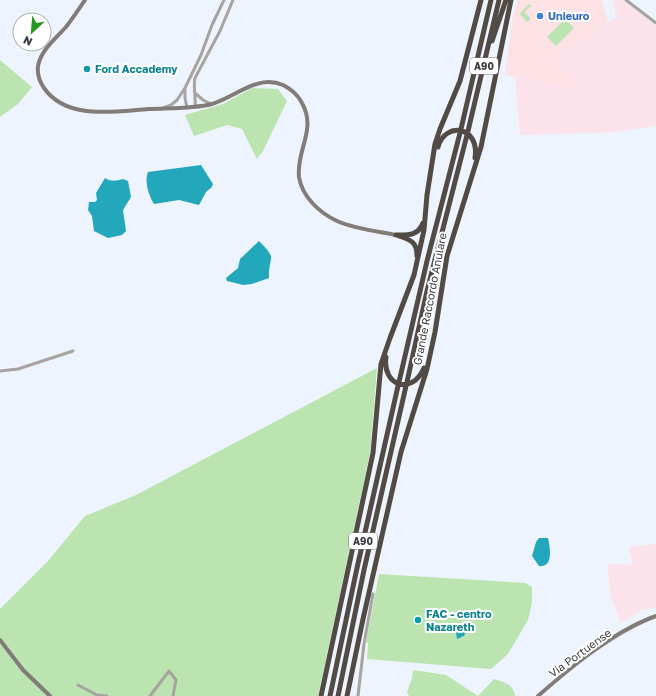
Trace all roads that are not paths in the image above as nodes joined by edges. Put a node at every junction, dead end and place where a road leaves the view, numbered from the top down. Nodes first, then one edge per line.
1 (86, 0) edge
2 (224, 0) edge
3 (233, 0) edge
4 (481, 0) edge
5 (487, 0) edge
6 (491, 0) edge
7 (499, 0) edge
8 (506, 0) edge
9 (511, 0) edge
10 (626, 0) edge
11 (218, 13) junction
12 (226, 16) junction
13 (656, 23) edge
14 (484, 28) junction
15 (483, 70) junction
16 (186, 88) junction
17 (195, 92) junction
18 (211, 104) junction
19 (195, 106) junction
20 (187, 108) junction
21 (161, 109) junction
22 (474, 171) junction
23 (427, 195) junction
24 (396, 235) junction
25 (414, 275) junction
26 (390, 338) junction
27 (432, 346) junction
28 (74, 350) dead end
29 (0, 371) edge
30 (373, 594) dead end
31 (656, 616) edge
32 (0, 640) edge
33 (78, 685) dead end
34 (96, 695) edge
35 (50, 696) edge
36 (106, 696) edge
37 (150, 696) edge
38 (173, 696) edge
39 (321, 696) edge
40 (330, 696) edge
41 (338, 696) edge
42 (347, 696) edge
43 (358, 696) edge
44 (538, 696) edge

1 - 21 street
2 - 11 street
3 - 12 street
4 - 23 highway, Grande Raccordo Anulare
5 - 14 highway
6 - 14 highway, Grande Raccordo Anulare / A90
7 - 15 highway, Grande Raccordo Anulare / A90
8 - 15 highway
9 - 22 highway, Grande Raccordo Anulare
10 - 13 street
11 - 12 street
11 - 16 street
12 - 17 street
14 - 40 highway, Grande Raccordo Anulare / A90
15 - 41 highway, Grande Raccordo Anulare / A90
16 - 20 street
16 - 21 street
17 - 18 street
17 - 19 street
18 - 19 street
18 - 24 street
19 - 20 street
20 - 21 street
22 - 25 highway
22 - 27 highway, Grande Raccordo Anulare
23 - 24 highway
23 - 25 highway, Grande Raccordo Anulare
24 - 25 highway
25 - 26 highway, Grande Raccordo Anulare
26 - 27 highway
26 - 39 highway, Grande Raccordo Anulare
27 - 42 highway, Grande Raccordo Anulare
28 - 29 street
30 - 43 street
31 - 44 street, Via Portuense
32 - 35 street
33 - 34 street
34 - 36 street
37 - 38 street

